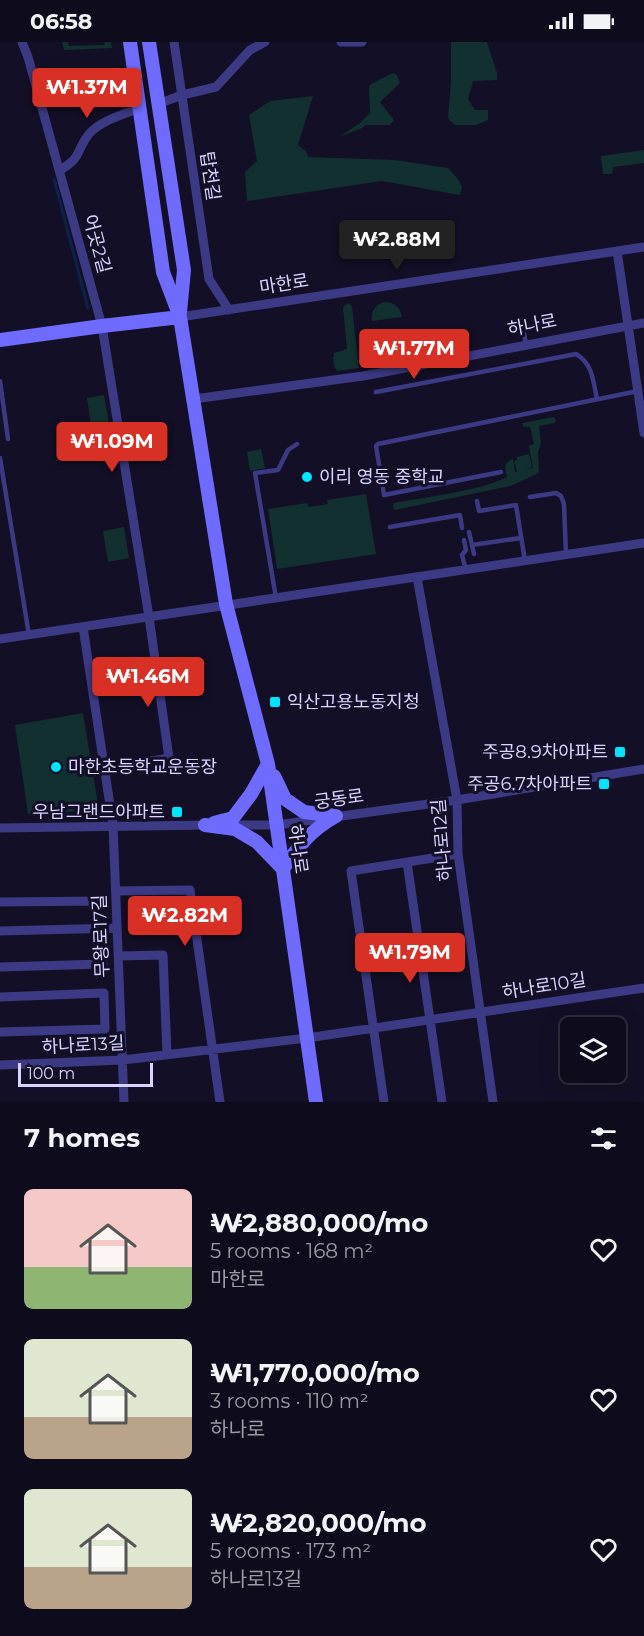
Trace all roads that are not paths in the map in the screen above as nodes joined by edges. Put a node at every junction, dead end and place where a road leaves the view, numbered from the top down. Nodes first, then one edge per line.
1 (22, 42) edge
2 (130, 42) edge
3 (149, 42) edge
4 (174, 42) edge
5 (265, 42) edge
6 (341, 42) edge
7 (362, 42) edge
8 (182, 95) junction
9 (158, 104) junction
10 (140, 108) junction
11 (60, 170) junction
12 (644, 247) edge
13 (617, 251) junction
14 (229, 310) junction
15 (180, 317) junction
16 (644, 323) edge
17 (102, 326) junction
18 (628, 326) junction
19 (523, 327) dead end
20 (0, 340) edge
21 (526, 345) junction
22 (0, 381) edge
23 (638, 391) junction
24 (376, 392) dead end
25 (194, 399) junction
26 (597, 399) junction
27 (644, 433) edge
28 (8, 439) dead end
29 (297, 444) dead end
30 (0, 458) edge
31 (501, 472) dead end
32 (530, 497) dead end
33 (477, 501) dead end
34 (390, 527) dead end
35 (462, 528) dead end
36 (469, 532) dead end
37 (521, 538) junction
38 (464, 540) dead end
39 (644, 543) edge
40 (472, 545) junction
41 (474, 554) dead end
42 (566, 555) junction
43 (525, 561) junction
44 (466, 570) junction
45 (417, 577) junction
46 (276, 598) junction
47 (226, 604) junction
48 (149, 617) junction
49 (83, 627) junction
50 (29, 635) junction
51 (0, 639) edge
52 (268, 764) junction
53 (105, 769) junction
54 (644, 769) edge
55 (457, 800) junction
56 (336, 816) junction
57 (113, 825) junction
58 (205, 825) junction
59 (277, 825) junction
60 (0, 828) edge
61 (458, 854) junction
62 (406, 862) junction
63 (283, 869) junction
64 (116, 891) junction
65 (102, 901) dead end
66 (0, 902) edge
67 (117, 928) junction
68 (0, 930) edge
69 (119, 956) junction
70 (103, 964) dead end
71 (0, 967) edge
72 (644, 988) edge
73 (0, 997) edge
74 (481, 1012) junction
75 (429, 1020) junction
76 (373, 1028) junction
77 (0, 1032) edge
78 (306, 1038) junction
79 (214, 1049) junction
80 (167, 1055) junction
81 (123, 1060) junction
82 (0, 1065) edge
83 (124, 1102) edge
84 (220, 1102) edge
85 (316, 1102) edge
86 (384, 1102) edge
87 (442, 1102) edge
88 (493, 1102) edge

1 - 11 street, 어곳2길
2 - 10 street, 하나로
3 - 9 street, 하나로
4 - 8 street, 탑천길
5 - 8 street
6 - 7 street
8 - 9 street
8 - 14 street, 탑천길
9 - 15 street, 하나로
10 - 11 street
10 - 15 street, 하나로
11 - 17 street, 어곳2길
12 - 13 street, 마한로
13 - 14 street, 마한로
13 - 18 street
14 - 15 street, 마한로
15 - 17 street, 마한로
15 - 25 street, 하나로
16 - 18 street, 하나로
17 - 20 street, 마한로
17 - 48 street
18 - 21 street, 하나로
18 - 23 street
19 - 21 lane
21 - 25 street, 하나로
22 - 28 lane
23 - 26 lane
23 - 27 street
24 - 26 lane
25 - 47 street, 하나로
26 - 31 lane
29 - 46 lane
30 - 50 lane
32 - 42 lane
33 - 37 lane
34 - 35 lane
36 - 40 lane
37 - 40 lane
37 - 43 lane
38 - 44 lane
39 - 42 street
40 - 41 lane
42 - 43 street
43 - 44 street
44 - 45 street
45 - 46 street
45 - 55 street, 하나로12길
46 - 47 street
47 - 48 street
47 - 52 street, 하나로
48 - 49 street
48 - 53 street
49 - 50 street
49 - 53 street, 무왕로17길
50 - 51 street
52 - 56 street
52 - 58 street
52 - 59 street, 하나로
53 - 57 street, 무왕로17길
54 - 55 street, 궁동로
55 - 56 street, 궁동로
55 - 61 street, 하나로12길
56 - 59 street, 궁동로
56 - 63 street
57 - 58 street, 궁동로
57 - 60 street, 궁동로
57 - 64 street, 무왕로17길
58 - 59 street, 궁동로
58 - 63 street
59 - 63 street, 하나로
61 - 62 street
61 - 74 street, 하나로12길
62 - 75 street
62 - 76 street
63 - 78 street, 하나로
64 - 67 street, 무왕로17길
64 - 79 street
65 - 66 street
67 - 68 street
67 - 69 street, 무왕로17길
69 - 80 street
69 - 81 street, 무왕로17길
70 - 71 street
72 - 74 street, 하나로10길
73 - 77 street
74 - 75 street, 하나로10길
74 - 88 street, 하나로12길
75 - 76 street, 하나로10길
75 - 87 street
76 - 78 street, 하나로10길
76 - 86 street
78 - 79 street, 하나로13길
78 - 85 street, 하나로
79 - 80 street, 하나로13길
79 - 84 street
80 - 81 street, 하나로13길
81 - 82 street, 하나로13길
81 - 83 street, 무왕로17길

